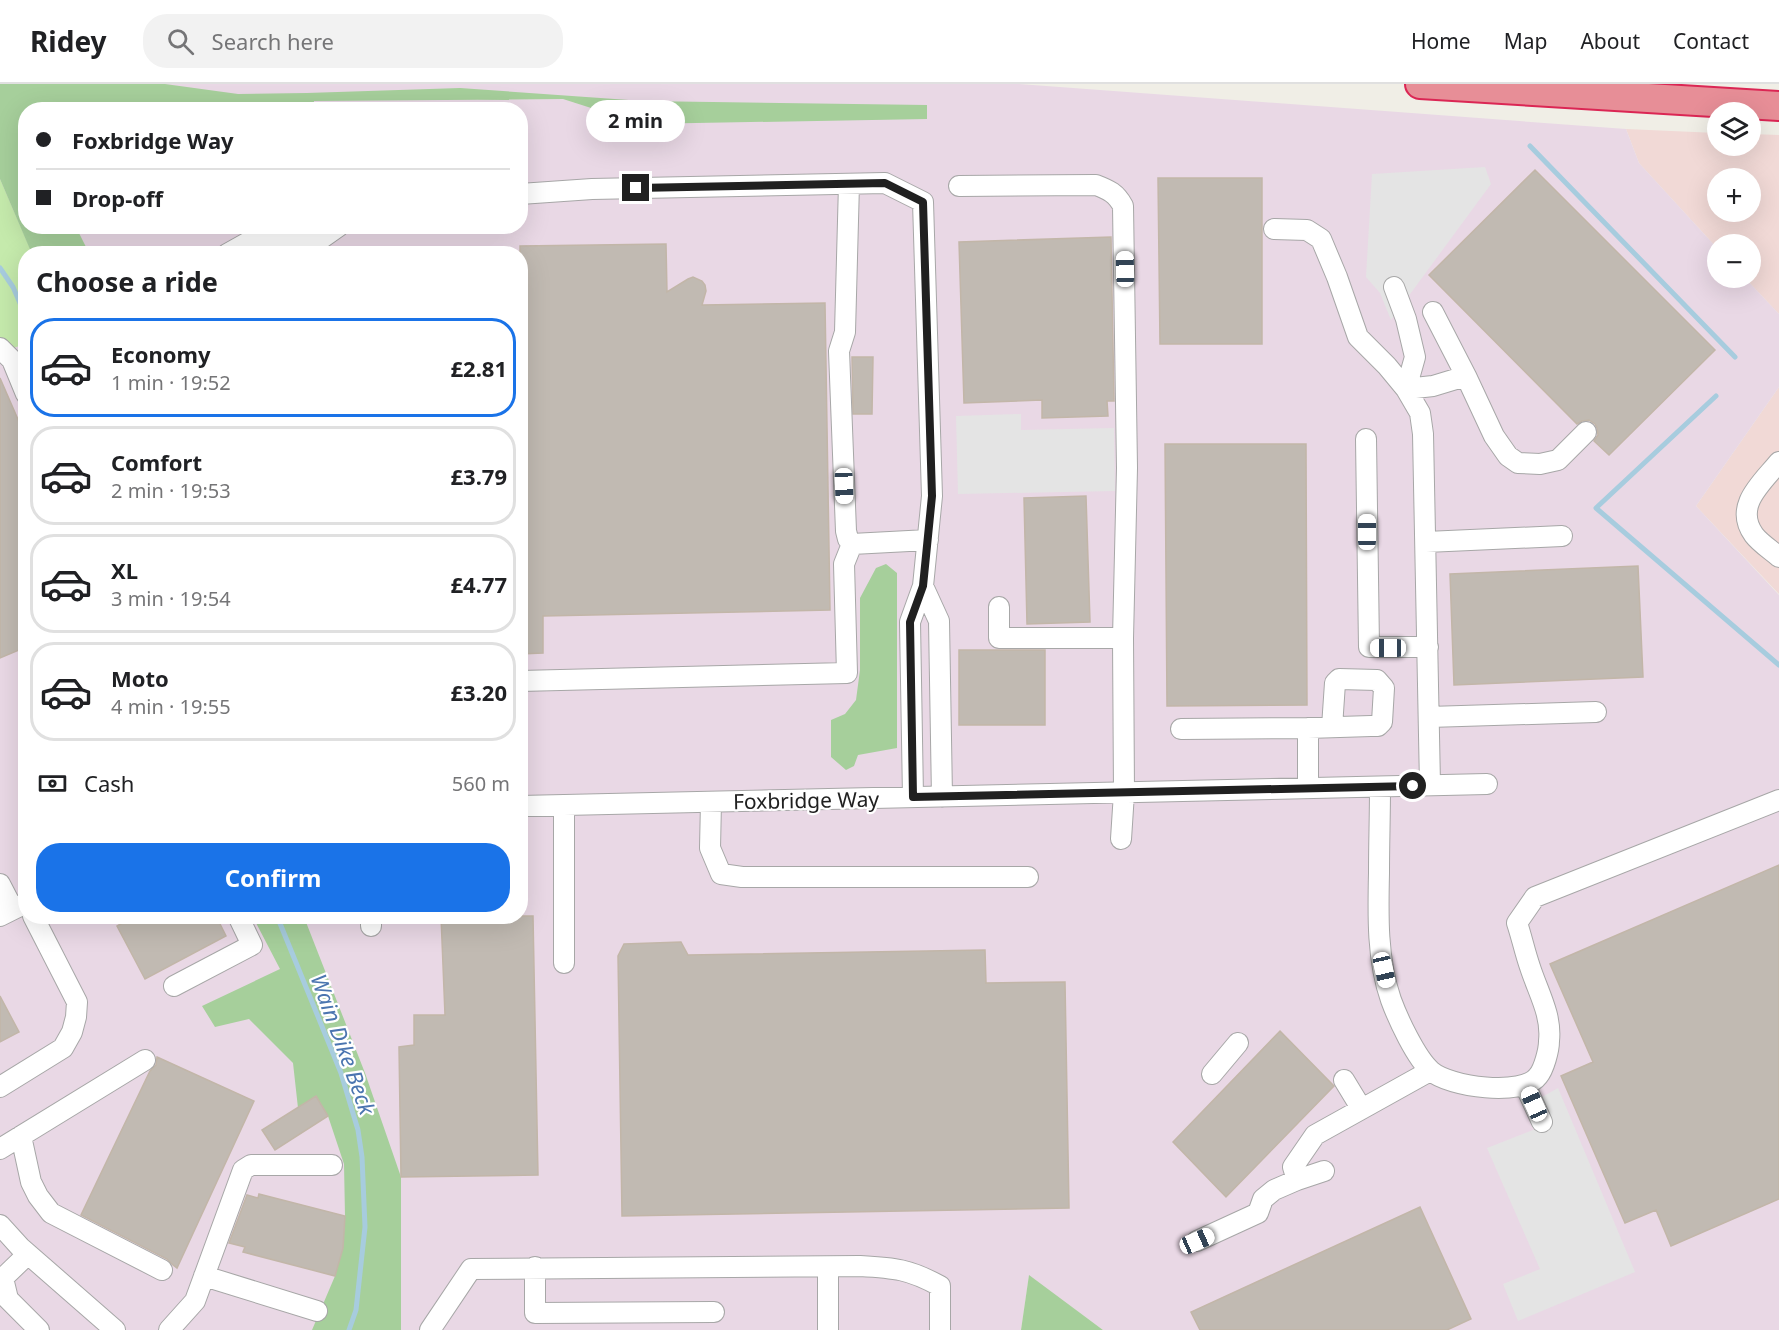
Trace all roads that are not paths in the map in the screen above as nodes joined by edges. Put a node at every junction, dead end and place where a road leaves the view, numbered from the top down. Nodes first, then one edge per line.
1 (1420, 84) edge
2 (1779, 106) edge
3 (849, 184) junction
4 (959, 186) dead end
5 (528, 193) edge
6 (1274, 229) dead end
7 (328, 234) edge
8 (241, 246) edge
9 (1394, 287) dead end
10 (1433, 312) dead end
11 (0, 348) edge
12 (18, 375) edge
13 (1466, 376) junction
14 (1406, 389) junction
15 (1586, 432) dead end
16 (1366, 439) dead end
17 (1779, 462) edge
18 (1562, 536) dead end
19 (928, 540) junction
20 (1426, 542) junction
21 (852, 544) junction
22 (1779, 557) edge
23 (923, 586) junction
24 (999, 608) dead end
25 (1123, 638) junction
26 (1428, 647) junction
27 (528, 681) edge
28 (1596, 712) dead end
29 (1429, 717) junction
30 (1332, 727) dead end
31 (1308, 728) junction
32 (1181, 729) dead end
33 (1487, 784) dead end
34 (1430, 785) junction
35 (1380, 786) junction
36 (1308, 788) junction
37 (1124, 793) junction
38 (913, 797) junction
39 (942, 797) junction
40 (1779, 800) edge
41 (711, 802) junction
42 (564, 805) junction
43 (528, 806) edge
44 (1121, 838) dead end
45 (1028, 877) dead end
46 (0, 884) edge
47 (18, 907) edge
48 (37, 924) edge
49 (242, 924) edge
50 (564, 963) dead end
51 (174, 986) dead end
52 (1239, 1043) dead end
53 (145, 1060) dead end
54 (1430, 1071) junction
55 (1212, 1074) dead end
56 (1344, 1080) dead end
57 (1525, 1085) junction
58 (0, 1087) edge
59 (1362, 1108) junction
60 (1542, 1122) dead end
61 (21, 1136) junction
62 (0, 1149) edge
63 (332, 1165) dead end
64 (1324, 1171) dead end
65 (1297, 1180) junction
66 (0, 1225) edge
67 (1197, 1241) dead end
68 (28, 1254) junction
69 (535, 1267) junction
70 (828, 1267) junction
71 (162, 1270) dead end
72 (204, 1276) junction
73 (317, 1311) dead end
74 (714, 1312) dead end
75 (39, 1330) edge
76 (115, 1330) edge
77 (169, 1330) edge
78 (430, 1330) edge
79 (828, 1330) edge
80 (940, 1330) edge

1 - 2 highway
3 - 5 street
3 - 19 street
3 - 21 street
4 - 25 street
6 - 14 street
7 - 8 street
9 - 14 street
10 - 13 street
11 - 12 street
13 - 14 street
13 - 15 street
14 - 20 street
16 - 26 street
17 - 22 street
18 - 20 street
19 - 21 street
19 - 23 street
20 - 26 street
21 - 27 street
23 - 38 street
23 - 39 street
24 - 25 street
25 - 37 street
26 - 29 street
28 - 29 street
29 - 34 street
30 - 31 street
31 - 32 street
31 - 36 street
33 - 34 street, Foxbridge Way
34 - 35 street, Foxbridge Way
35 - 36 street, Foxbridge Way
35 - 54 street
36 - 37 street, Foxbridge Way
37 - 39 street, Foxbridge Way
37 - 44 street
38 - 39 street, Foxbridge Way
38 - 41 street, Foxbridge Way
40 - 57 street
41 - 42 street, Foxbridge Way
41 - 45 street
42 - 43 street, Foxbridge Way
42 - 50 street
46 - 47 street
48 - 58 street
49 - 51 street
52 - 55 street
53 - 61 street
54 - 57 street
54 - 59 street
56 - 59 street
57 - 60 street
59 - 65 street
61 - 62 street
61 - 71 street
63 - 72 street
64 - 65 street
65 - 67 street
66 - 68 street
68 - 75 street
68 - 76 street
69 - 70 street
69 - 74 street
69 - 78 street
70 - 79 street
70 - 80 street
72 - 73 street
72 - 77 street

